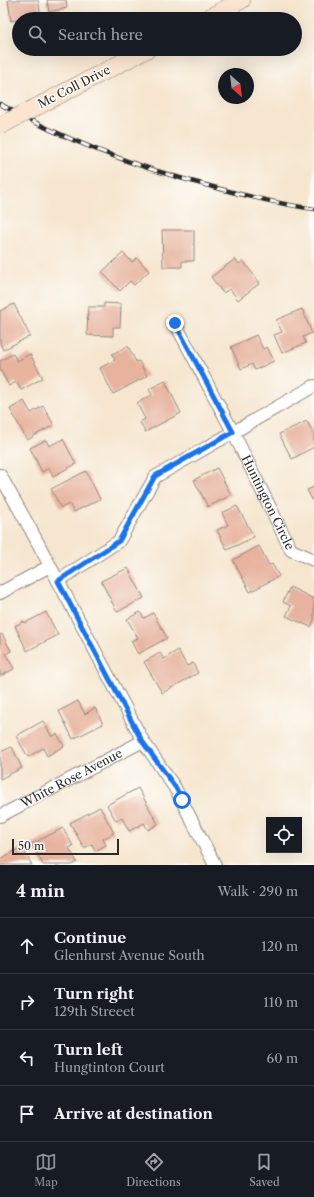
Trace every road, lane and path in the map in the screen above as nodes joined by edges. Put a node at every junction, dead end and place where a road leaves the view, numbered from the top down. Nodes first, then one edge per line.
1 (242, 0) edge
2 (219, 12) edge
3 (134, 56) edge
4 (0, 126) edge
5 (175, 323) dead end
6 (314, 386) edge
7 (233, 432) junction
8 (0, 475) edge
9 (314, 560) edge
10 (50, 566) junction
11 (58, 581) junction
12 (0, 593) edge
13 (142, 741) junction
14 (0, 816) edge
15 (215, 865) edge

1 - 2 main road
3 - 4 main road, Mc Coll Drive, bridge
5 - 7 street, Huntington Circle
6 - 7 street
7 - 9 street, Huntington Circle
7 - 11 street
8 - 10 street
10 - 11 street
10 - 12 street
11 - 13 street
13 - 14 street, White Rose Avenue
13 - 15 street

